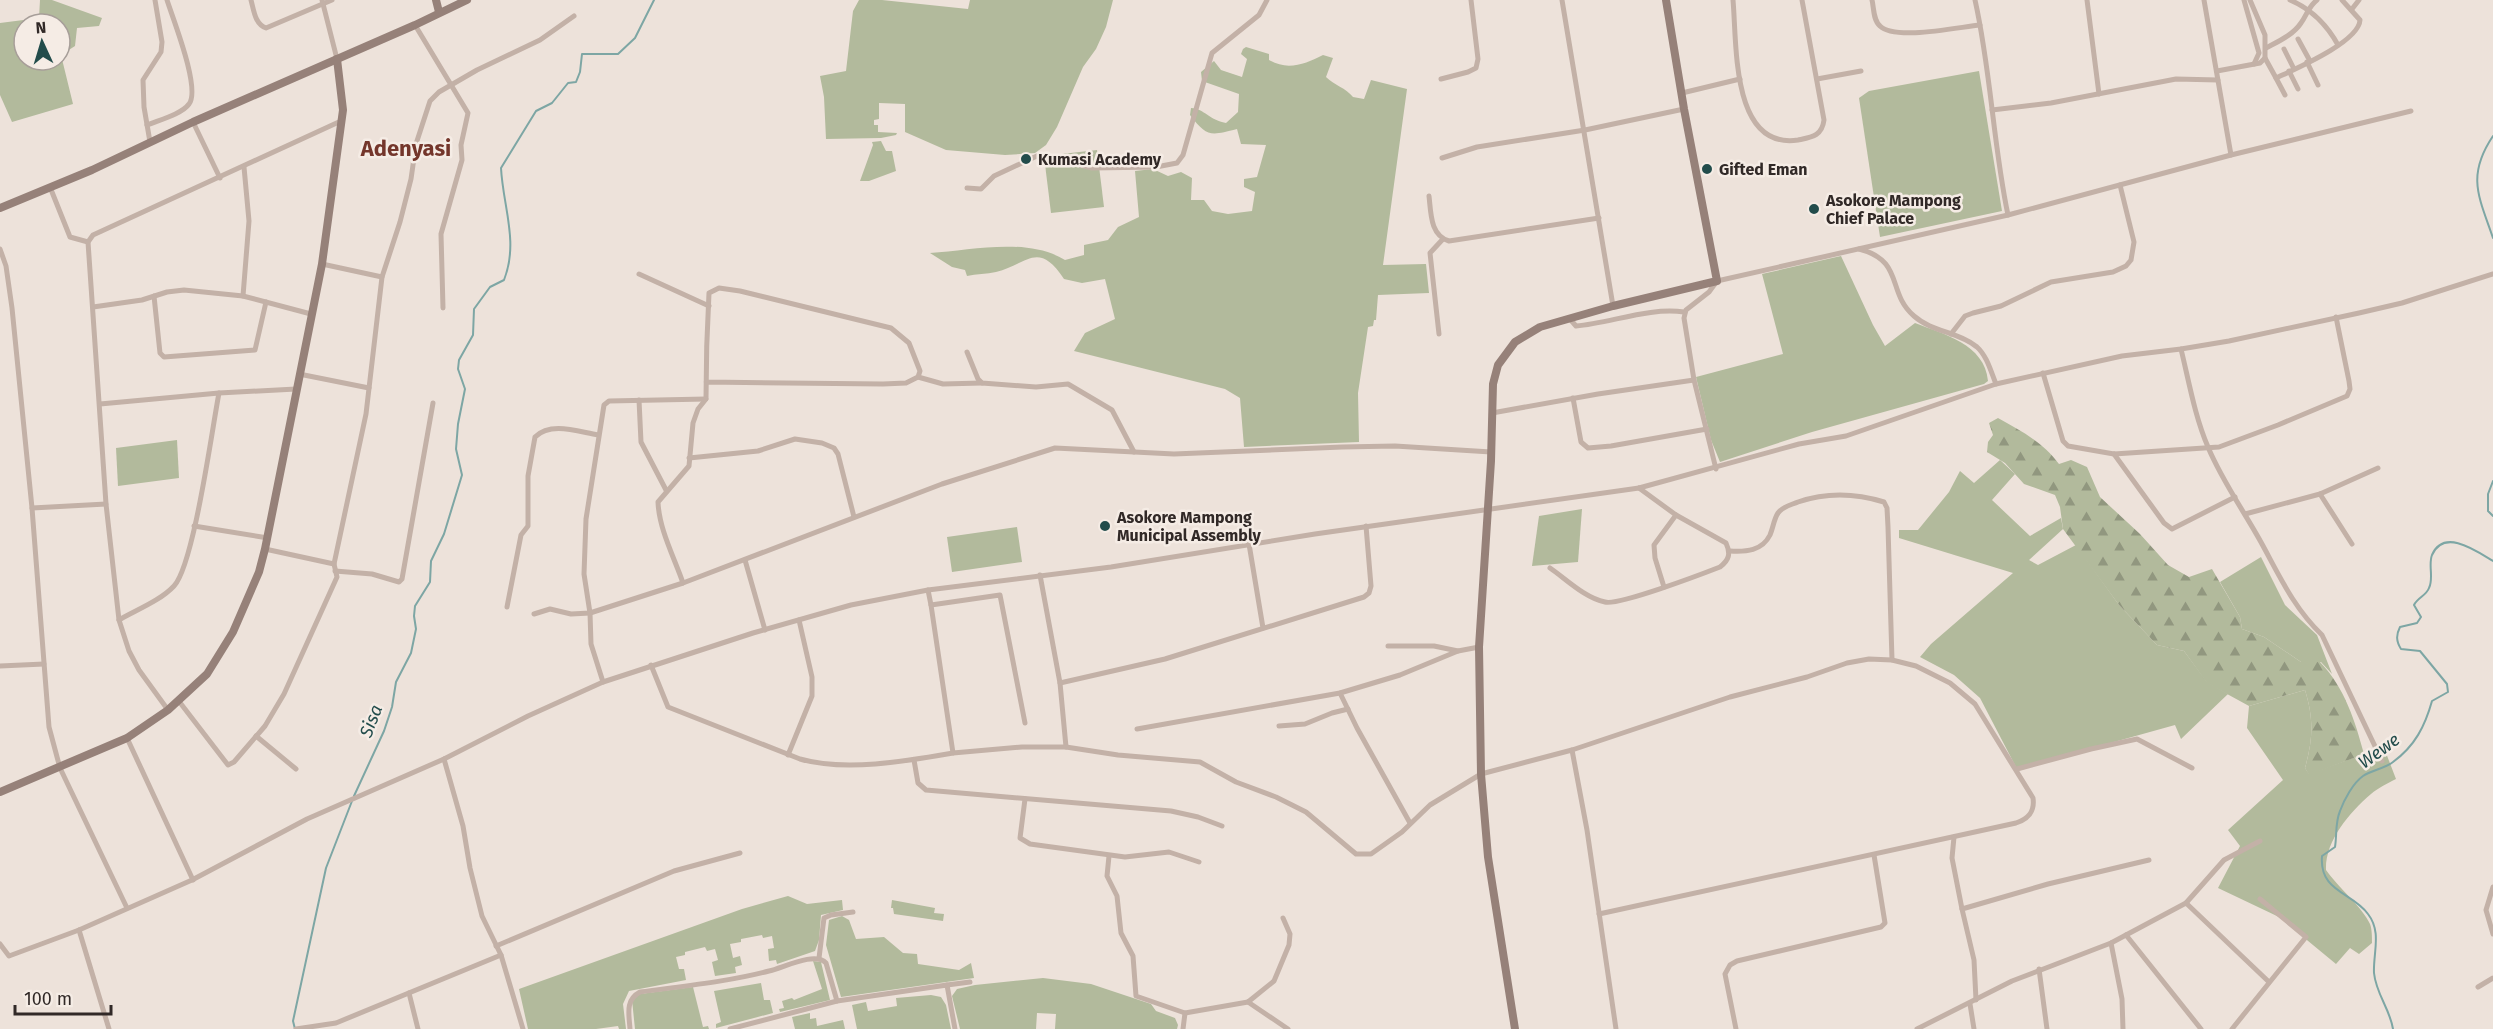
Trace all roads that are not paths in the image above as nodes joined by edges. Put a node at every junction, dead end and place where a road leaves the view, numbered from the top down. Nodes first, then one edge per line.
1 (155, 0) edge
2 (167, 0) edge
3 (251, 0) edge
4 (332, 0) edge
5 (436, 0) edge
6 (466, 0) edge
7 (1267, 0) edge
8 (1471, 0) edge
9 (1562, 0) edge
10 (1666, 0) edge
11 (1733, 0) edge
12 (1802, 0) edge
13 (1872, 0) edge
14 (1975, 0) edge
15 (2087, 0) edge
16 (2204, 0) edge
17 (2244, 0) edge
18 (2250, 0) edge
19 (2290, 0) edge
20 (2317, 0) edge
21 (2342, 0) edge
22 (2360, 0) edge
23 (322, 2) edge
24 (2352, 9) junction
25 (2307, 10) junction
26 (439, 12) junction
27 (2251, 12) junction
28 (574, 16) dead end
29 (416, 25) junction
30 (1980, 25) junction
31 (2298, 39) dead end
32 (2338, 45) junction
33 (2266, 48) junction
34 (2284, 49) dead end
35 (2265, 58) junction
36 (337, 59) junction
37 (2308, 62) junction
38 (2254, 64) junction
39 (2292, 70) junction
40 (1861, 71) dead end
41 (2217, 71) junction
42 (2276, 78) junction
43 (1441, 79) dead end
44 (1740, 79) junction
45 (1817, 79) junction
46 (2218, 80) junction
47 (451, 85) junction
48 (2318, 85) dead end
49 (2298, 89) dead end
50 (1682, 93) junction
51 (2099, 94) junction
52 (2285, 95) dead end
53 (1684, 110) junction
54 (1992, 110) junction
55 (2411, 111) dead end
56 (341, 121) junction
57 (193, 122) junction
58 (147, 125) junction
59 (1585, 130) junction
60 (150, 142) junction
61 (2231, 155) junction
62 (1442, 158) dead end
63 (244, 166) junction
64 (220, 178) junction
65 (2120, 185) junction
66 (50, 187) junction
67 (967, 188) dead end
68 (1429, 196) dead end
69 (0, 208) edge
70 (2008, 215) junction
71 (1599, 218) junction
72 (1443, 239) junction
73 (88, 242) junction
74 (1857, 248) junction
75 (0, 249) edge
76 (322, 264) junction
77 (6, 266) junction
78 (0, 270) edge
79 (639, 274) dead end
80 (2493, 274) edge
81 (382, 277) junction
82 (1717, 280) junction
83 (154, 296) junction
84 (243, 296) junction
85 (266, 302) junction
86 (709, 306) junction
87 (1612, 306) junction
88 (93, 307) junction
89 (443, 308) dead end
90 (1684, 312) junction
91 (311, 314) junction
92 (2336, 317) junction
93 (1569, 318) junction
94 (1438, 334) dead end
95 (1951, 334) junction
96 (2181, 350) junction
97 (967, 352) dead end
98 (2043, 372) junction
99 (299, 374) junction
100 (918, 377) junction
101 (1694, 380) junction
102 (706, 382) junction
103 (982, 383) junction
104 (1996, 384) junction
105 (369, 388) junction
106 (296, 389) junction
107 (219, 393) junction
108 (1573, 398) junction
109 (706, 399) junction
110 (639, 400) junction
111 (100, 404) junction
112 (433, 404) dead end
113 (1491, 413) junction
114 (1707, 429) junction
115 (598, 435) junction
116 (2207, 446) junction
117 (1134, 452) junction
118 (1491, 452) junction
119 (2114, 454) junction
120 (689, 458) junction
121 (2378, 468) dead end
122 (1716, 469) junction
123 (1639, 488) junction
124 (666, 490) junction
125 (2320, 494) junction
126 (2235, 497) junction
127 (106, 504) junction
128 (32, 508) junction
129 (1488, 508) junction
130 (2245, 514) junction
131 (1676, 515) junction
132 (854, 517) junction
133 (194, 525) junction
134 (1366, 526) junction
135 (268, 538) junction
136 (1249, 544) junction
137 (2352, 544) dead end
138 (265, 549) junction
139 (1730, 551) junction
140 (745, 560) junction
141 (335, 568) junction
142 (1550, 568) dead end
143 (1040, 575) junction
144 (997, 581) junction
145 (684, 583) junction
146 (1664, 587) junction
147 (928, 590) junction
148 (1000, 596) junction
149 (931, 605) junction
150 (507, 607) dead end
151 (590, 613) junction
152 (534, 614) dead end
153 (119, 620) junction
154 (799, 620) junction
155 (1263, 628) junction
156 (765, 630) junction
157 (1388, 646) dead end
158 (1479, 647) junction
159 (1458, 651) junction
160 (1892, 660) junction
161 (44, 664) junction
162 (651, 665) junction
163 (0, 666) edge
164 (603, 682) junction
165 (1060, 683) junction
166 (1340, 693) junction
167 (178, 700) junction
168 (1348, 709) junction
169 (168, 710) junction
170 (1025, 723) dead end
171 (1279, 726) dead end
172 (1137, 729) dead end
173 (256, 736) junction
174 (127, 738) junction
175 (1066, 747) junction
176 (1572, 750) junction
177 (953, 753) junction
178 (788, 755) junction
179 (444, 759) junction
180 (914, 760) junction
181 (2382, 761) dead end
182 (60, 768) junction
183 (2192, 768) dead end
184 (296, 769) dead end
185 (2017, 769) junction
186 (1481, 774) junction
187 (0, 792) edge
188 (1025, 799) junction
189 (1410, 823) junction
190 (1222, 826) dead end
191 (1954, 837) junction
192 (2260, 841) dead end
193 (740, 853) dead end
194 (1874, 855) junction
195 (1108, 856) junction
196 (2149, 860) dead end
197 (1199, 862) dead end
198 (194, 880) junction
199 (2493, 887) edge
200 (2260, 899) dead end
201 (2186, 903) junction
202 (127, 909) junction
203 (1962, 909) junction
204 (853, 912) dead end
205 (1599, 914) junction
206 (1283, 918) dead end
207 (80, 930) junction
208 (2493, 934) edge
209 (2126, 935) junction
210 (2111, 943) junction
211 (0, 944) edge
212 (496, 946) junction
213 (501, 955) junction
214 (819, 958) junction
215 (2039, 969) junction
216 (2493, 978) edge
217 (970, 982) dead end
218 (2269, 982) junction
219 (947, 985) junction
220 (2478, 987) dead end
221 (409, 993) junction
222 (1976, 1000) junction
223 (837, 1001) junction
224 (1248, 1002) junction
225 (1970, 1004) junction
226 (1185, 1013) junction
227 (109, 1029) edge
228 (296, 1029) edge
229 (418, 1029) edge
230 (523, 1029) edge
231 (630, 1029) edge
232 (730, 1029) edge
233 (955, 1029) edge
234 (1183, 1029) edge
235 (1288, 1029) edge
236 (1515, 1029) edge
237 (1616, 1029) edge
238 (1736, 1029) edge
239 (1917, 1029) edge
240 (1974, 1029) edge
241 (2047, 1029) edge
242 (2123, 1029) edge
243 (2201, 1029) edge
244 (2232, 1029) edge

1 - 58 street
2 - 58 street
3 - 23 street
4 - 23 street
5 - 26 street
6 - 26 street
7 - 67 street
8 - 43 street
9 - 59 street
10 - 50 street
11 - 44 street
12 - 45 street
13 - 30 street
14 - 30 street
15 - 51 street
16 - 41 street
17 - 27 street
18 - 27 street
19 - 25 street
20 - 25 street
21 - 24 street
22 - 24 street
23 - 36 street
24 - 32 street
25 - 32 street
25 - 33 street
26 - 29 street
27 - 33 street
27 - 38 street
28 - 47 street
29 - 36 street
29 - 47 street
30 - 54 street
31 - 37 street
32 - 37 street
33 - 35 street
34 - 39 street
35 - 38 street
35 - 42 street
36 - 56 street
36 - 57 street
37 - 39 street
37 - 48 street
38 - 41 street
39 - 42 street
39 - 49 street
40 - 45 street
41 - 46 street
42 - 52 street
44 - 45 street
44 - 50 street
46 - 51 street
46 - 61 street
47 - 81 street
47 - 89 street
50 - 53 street
51 - 54 street
53 - 59 street
53 - 82 street
54 - 70 street
55 - 61 street
56 - 63 street
56 - 76 street
57 - 60 street
57 - 64 street
58 - 60 street
59 - 62 street
59 - 71 street
60 - 66 street
61 - 65 street
63 - 64 street
63 - 84 street
64 - 73 street
65 - 70 street
65 - 95 street
66 - 69 street
66 - 73 street
68 - 72 street
70 - 74 street
71 - 72 street
71 - 87 street
72 - 94 street
73 - 88 street
74 - 82 street
74 - 95 street
75 - 77 street
76 - 81 street
76 - 91 street
77 - 78 street
77 - 128 street
79 - 86 street
80 - 92 street
81 - 105 street
82 - 87 street
82 - 90 street
83 - 84 street
83 - 85 street
83 - 88 street
84 - 85 street
85 - 91 street
86 - 100 street
86 - 102 street
87 - 93 street
88 - 111 street
90 - 93 street
90 - 101 street
91 - 99 street
92 - 96 street
92 - 116 street
93 - 113 street
95 - 104 street
96 - 98 street
96 - 116 street
97 - 103 street
98 - 104 street
98 - 119 street
99 - 105 street
99 - 106 street
100 - 102 street
100 - 103 street
101 - 108 street
101 - 114 street
102 - 109 street
103 - 117 street
104 - 122 street
105 - 141 street
106 - 107 street
106 - 135 street
107 - 111 street
107 - 133 street
108 - 113 street
108 - 114 street
109 - 110 street
109 - 120 street
110 - 115 street
110 - 124 street
111 - 127 street
112 - 141 street
113 - 118 street
114 - 122 street
115 - 150 street
115 - 151 street
116 - 119 street
116 - 126 street
117 - 118 street
117 - 132 street
118 - 129 street
119 - 126 street
120 - 124 street
120 - 132 street
121 - 125 street
122 - 123 street
123 - 129 street
123 - 131 street
124 - 145 street
125 - 130 street
125 - 137 street
126 - 130 street
127 - 128 street
127 - 153 street
128 - 161 street
129 - 134 street
129 - 158 street
130 - 181 street
131 - 139 street
131 - 146 street
132 - 140 street
133 - 135 street
133 - 153 street
134 - 136 street
134 - 155 street
135 - 138 street
136 - 143 street
136 - 155 street
138 - 141 street
138 - 167 street
139 - 146 street
139 - 160 street
140 - 145 street
140 - 156 street
141 - 173 street
142 - 146 street
143 - 144 street
143 - 165 street
144 - 147 street
144 - 148 street
145 - 151 street
147 - 149 street
147 - 154 street
148 - 149 street
148 - 170 street
149 - 177 street
151 - 152 street
151 - 164 street
153 - 169 street
154 - 156 street
154 - 178 street
155 - 165 street
156 - 162 street
157 - 159 street
158 - 159 street
158 - 186 street
159 - 166 street
160 - 176 street
160 - 185 street
161 - 163 street
161 - 182 street
162 - 164 street
162 - 178 street
164 - 179 street
165 - 175 street
166 - 168 street
166 - 172 street
167 - 169 street
167 - 173 street
168 - 171 street
168 - 189 street
169 - 174 street
173 - 184 street
174 - 182 street
174 - 198 street
175 - 177 street
175 - 189 street
176 - 186 street
176 - 205 street
177 - 180 street
178 - 180 street
179 - 198 street
179 - 212 street
180 - 188 street
182 - 187 street
182 - 202 street
183 - 185 street
185 - 191 street
186 - 189 street
186 - 236 street
188 - 190 street
188 - 195 street
191 - 194 street
191 - 203 street
192 - 201 street
193 - 212 street
194 - 205 street
194 - 238 street
195 - 197 street
195 - 226 street
196 - 203 street
198 - 202 street
199 - 208 street
200 - 218 street
201 - 209 street
201 - 218 street
202 - 207 street
203 - 222 street
204 - 214 street
205 - 237 street
206 - 224 street
207 - 211 street
207 - 227 street
209 - 210 street
209 - 243 street
210 - 215 street
210 - 242 street
212 - 213 street
213 - 221 street
213 - 230 street
214 - 223 street
214 - 231 street
215 - 222 street
215 - 241 street
216 - 220 street
217 - 219 street
218 - 244 street
219 - 223 street
219 - 233 street
221 - 228 street
221 - 229 street
222 - 225 street
223 - 232 street
224 - 226 street
224 - 235 street
225 - 239 street
225 - 240 street
226 - 234 street

